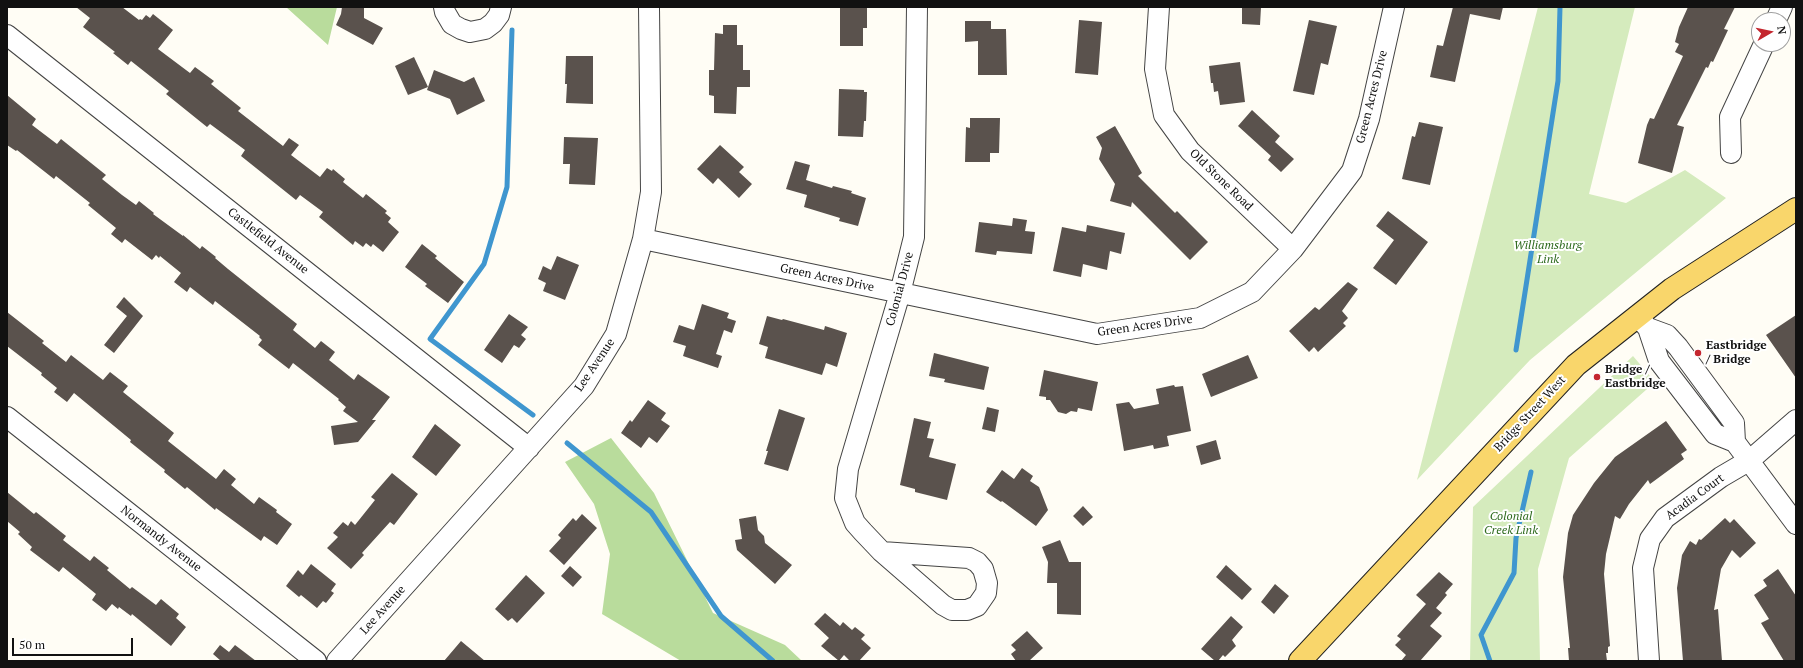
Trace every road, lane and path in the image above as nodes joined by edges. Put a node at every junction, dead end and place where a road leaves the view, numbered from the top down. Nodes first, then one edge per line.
1 (444, 7) edge
2 (501, 7) edge
3 (649, 7) edge
4 (917, 7) edge
5 (1159, 7) edge
6 (1394, 7) edge
7 (7, 35) edge
8 (1760, 52) edge
9 (1731, 153) dead end
10 (1796, 208) edge
11 (643, 239) junction
12 (1293, 249) junction
13 (900, 293) junction
14 (1642, 322) junction
15 (7, 417) edge
16 (1796, 420) edge
17 (529, 448) junction
18 (1750, 460) junction
19 (1796, 524) edge
20 (882, 552) junction
21 (316, 661) edge
22 (337, 661) edge
23 (1300, 661) edge
24 (1649, 661) edge

1 - 2 street
3 - 11 street, Lee Avenue
4 - 13 street, Colonial Drive
5 - 12 street, Old Stone Road
6 - 12 street, Green Acres Drive
7 - 17 street, Castlefield Avenue
8 - 9 street
10 - 14 main road, Bridge Street West
11 - 13 street, Green Acres Drive
11 - 17 street, Lee Avenue
12 - 13 street, Green Acres Drive
13 - 20 street, Colonial Drive
14 - 18 street
14 - 23 main road, Bridge Street West
15 - 21 street, Normandy Avenue
16 - 18 street, Acadia Court
17 - 22 street, Lee Avenue
18 - 19 street
18 - 24 street, Acadia Court
20 - 20 street, Colonial Drive

